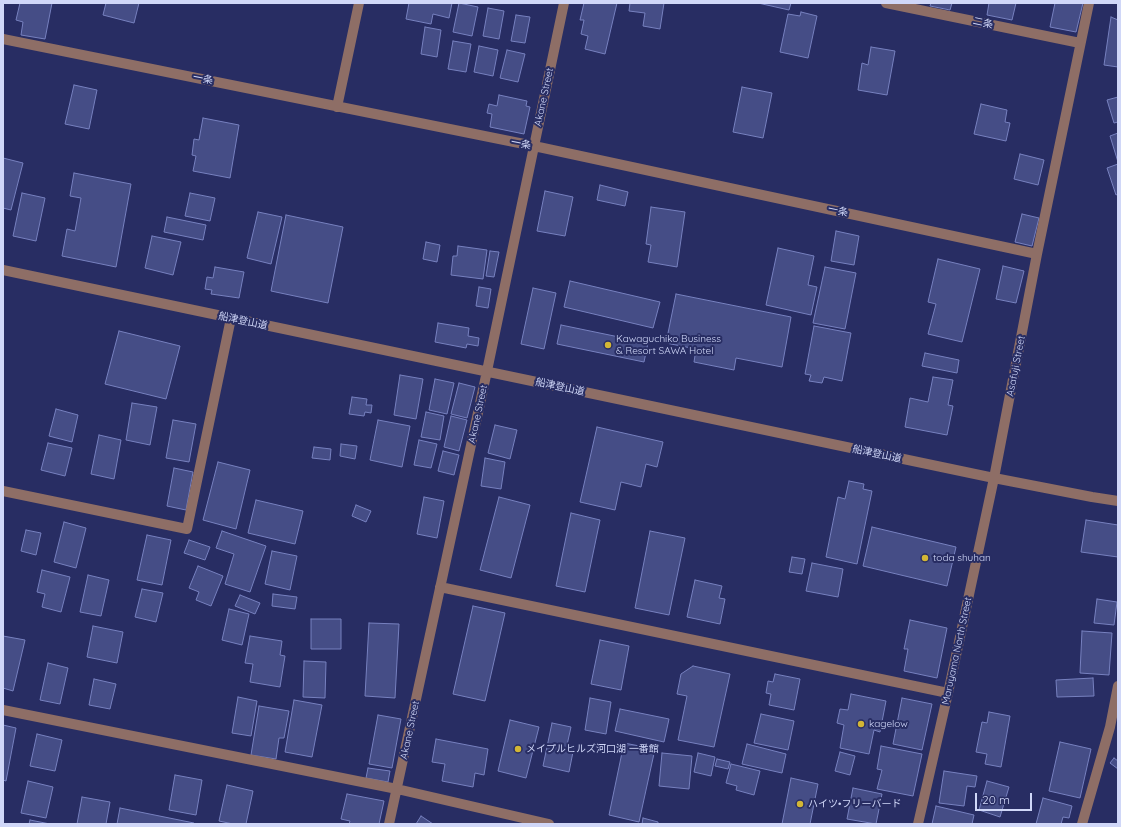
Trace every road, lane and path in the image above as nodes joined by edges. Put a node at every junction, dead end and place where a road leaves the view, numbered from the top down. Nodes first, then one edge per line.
1 (359, 3) edge
2 (564, 3) edge
3 (886, 3) edge
4 (1089, 3) edge
5 (3, 39) edge
6 (1080, 43) junction
7 (337, 107) junction
8 (534, 146) junction
9 (1037, 254) junction
10 (3, 270) edge
11 (231, 318) junction
12 (487, 371) junction
13 (994, 478) junction
14 (3, 491) edge
15 (1118, 501) edge
16 (440, 587) junction
17 (1118, 686) edge
18 (948, 692) junction
19 (3, 710) edge
20 (397, 789) junction
21 (389, 824) edge
22 (549, 824) edge
23 (918, 824) edge
24 (1082, 824) edge

1 - 7 street
2 - 8 street, Akane Street
3 - 6 street, 二条
4 - 6 street, Asafuji Street
5 - 7 street, 一条
6 - 9 street, Asafuji Street
7 - 8 street, 一条
8 - 9 street, 一条
8 - 12 street, Akane Street
9 - 13 street, Asafuji Street
10 - 11 street, 船津登山道
11 - 12 street, 船津登山道
11 - 14 street
12 - 13 street, 船津登山道
12 - 16 street, Akane Street
13 - 15 street, 船津登山道
13 - 18 street, Maruyama North Street
16 - 18 street
16 - 20 street, Akane Street
17 - 24 street
18 - 23 street, Maruyama North Street
19 - 20 street
20 - 21 street, Akane Street
20 - 22 street

